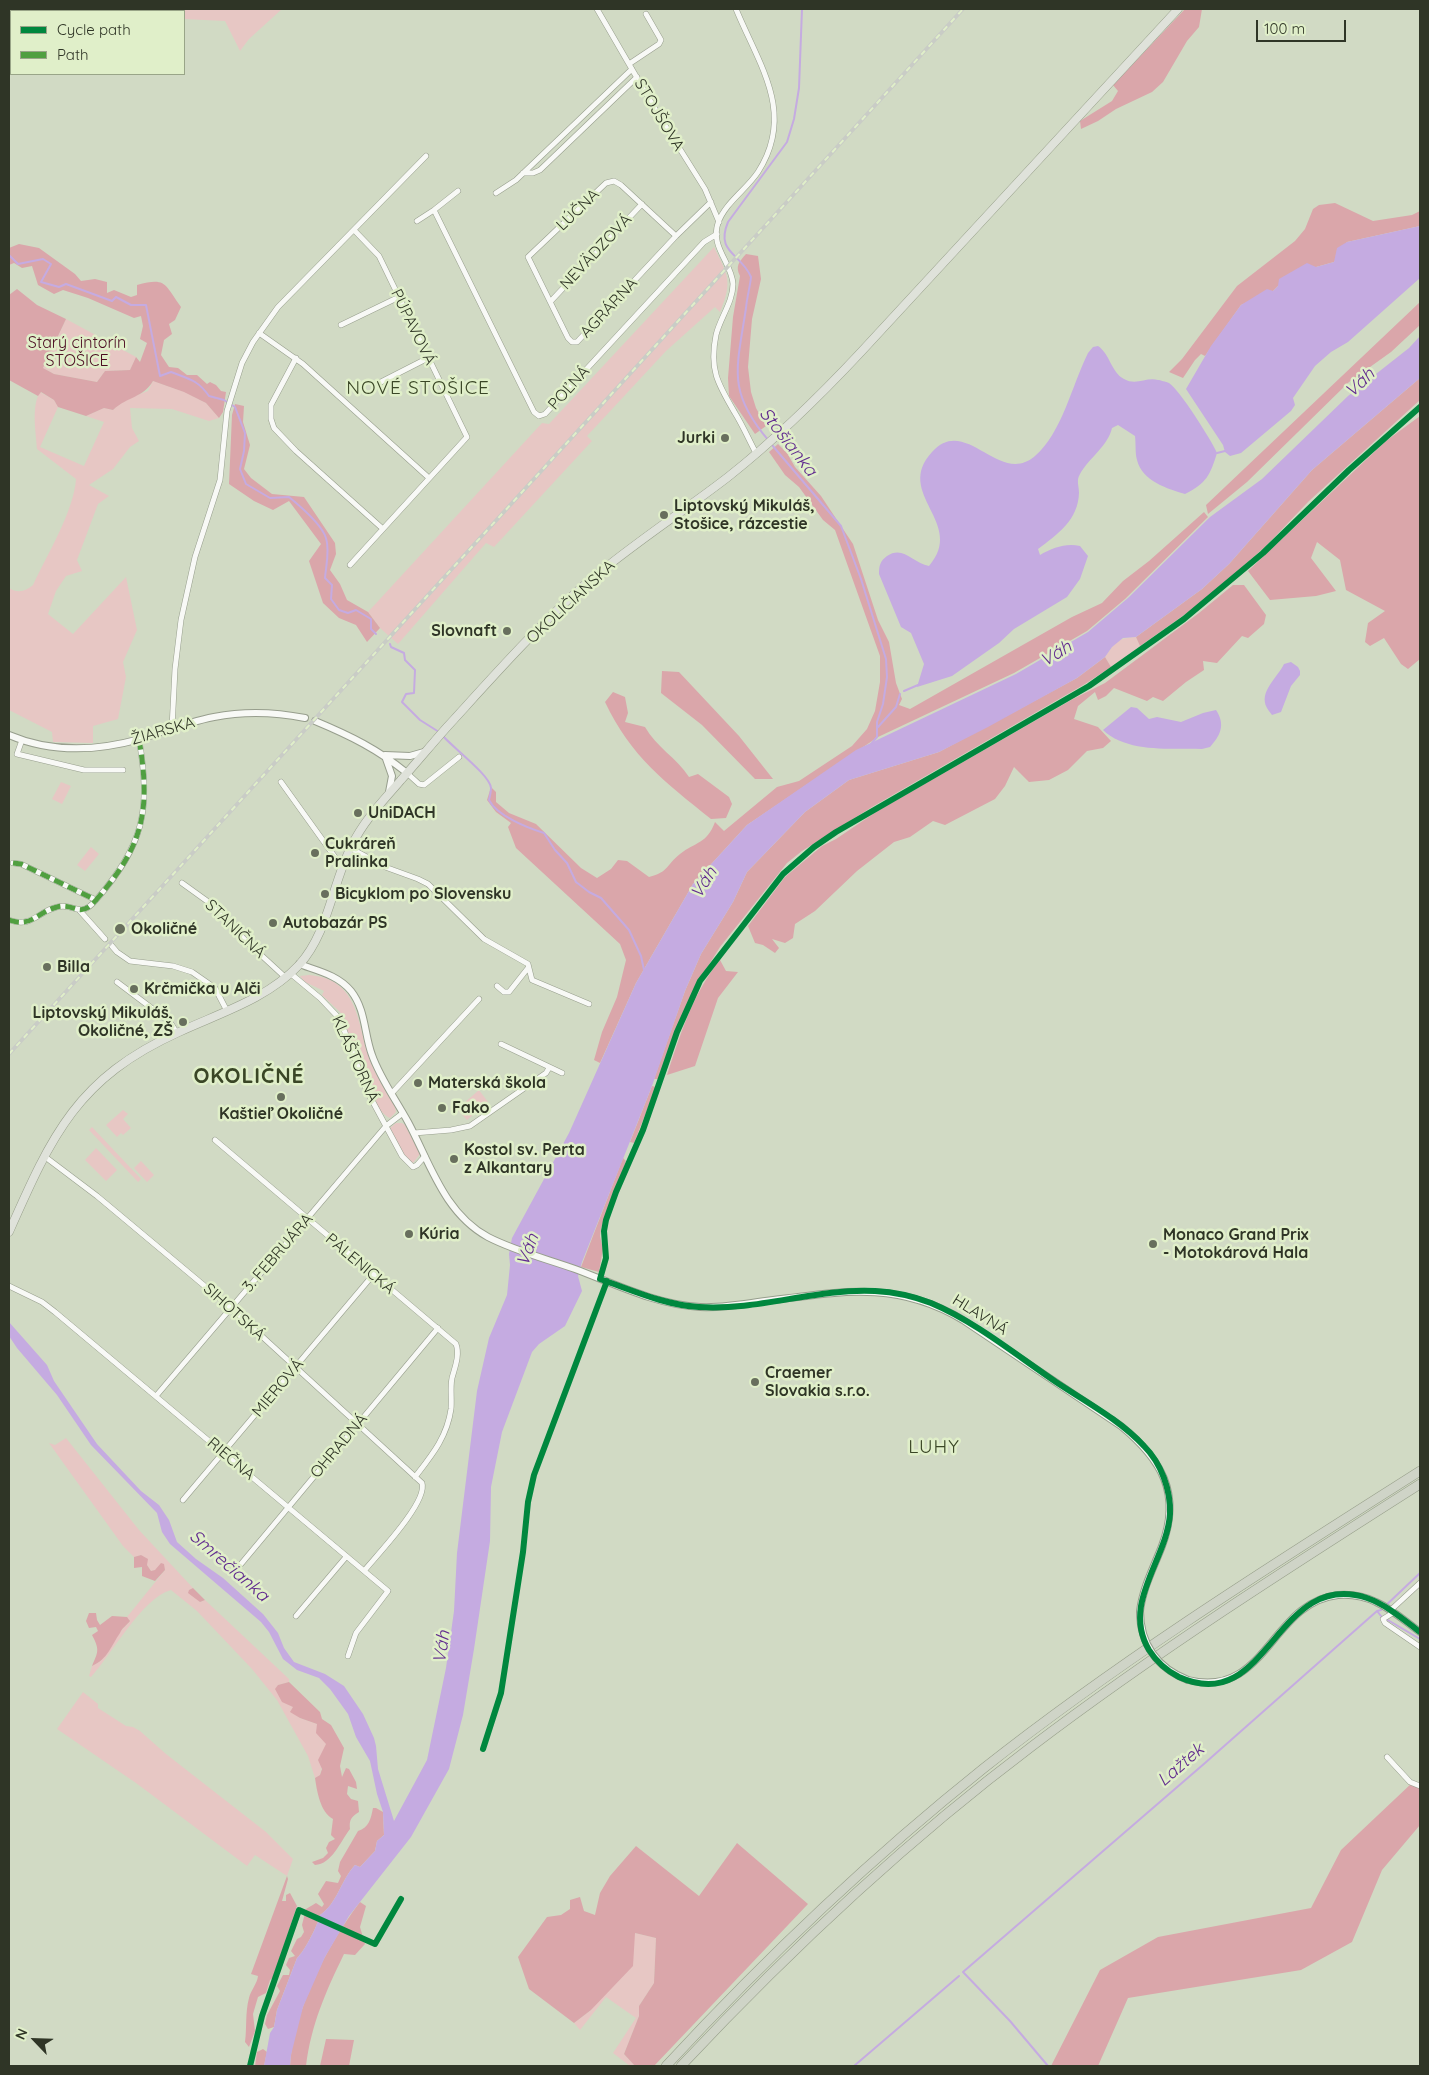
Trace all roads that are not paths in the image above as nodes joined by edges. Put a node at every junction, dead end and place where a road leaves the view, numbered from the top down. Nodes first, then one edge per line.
1 (596, 9) edge
2 (736, 9) edge
3 (1178, 9) edge
4 (646, 14) dead end
5 (630, 66) junction
6 (637, 77) junction
7 (426, 156) dead end
8 (523, 173) junction
9 (458, 191) dead end
10 (496, 193) dead end
11 (711, 202) junction
12 (642, 204) junction
13 (434, 210) junction
14 (417, 221) dead end
15 (719, 222) junction
16 (354, 230) junction
17 (717, 234) junction
18 (676, 236) junction
19 (528, 257) joint
20 (398, 297) junction
21 (550, 301) junction
22 (343, 317) dead end
23 (259, 333) junction
24 (296, 358) junction
25 (428, 358) junction
26 (379, 375) dead end
27 (756, 453) junction
28 (429, 478) junction
29 (382, 529) junction
30 (350, 565) dead end
31 (305, 718) dead end
32 (315, 721) dead end
33 (172, 728) junction
34 (9, 735) edge
35 (140, 739) junction
36 (22, 740) junction
37 (426, 752) junction
38 (385, 755) junction
39 (459, 757) dead end
40 (123, 770) dead end
41 (407, 774) junction
42 (281, 782) dead end
43 (389, 794) junction
44 (350, 848) junction
45 (14, 863) dead end
46 (342, 868) junction
47 (182, 883) dead end
48 (96, 900) junction
49 (80, 911) junction
50 (9, 920) edge
51 (105, 939) dead end
52 (111, 945) dead end
53 (299, 964) junction
54 (529, 967) junction
55 (288, 976) junction
56 (117, 982) dead end
57 (498, 986) dead end
58 (479, 999) dead end
59 (589, 1004) dead end
60 (227, 1011) junction
61 (177, 1033) junction
62 (501, 1044) dead end
63 (549, 1068) junction
64 (562, 1073) dead end
65 (392, 1093) junction
66 (403, 1113) junction
67 (386, 1126) junction
68 (414, 1133) junction
69 (214, 1140) dead end
70 (44, 1156) junction
71 (424, 1156) junction
72 (306, 1219) junction
73 (9, 1232) edge
74 (504, 1244) joint
75 (373, 1275) junction
76 (9, 1286) edge
77 (231, 1308) junction
78 (438, 1328) junction
79 (296, 1368) junction
80 (156, 1396) junction
81 (357, 1424) junction
82 (223, 1453) junction
83 (1420, 1471) edge
84 (415, 1477) junction
85 (1420, 1484) edge
86 (183, 1500) dead end
87 (288, 1508) junction
88 (346, 1556) junction
89 (241, 1564) dead end
90 (364, 1571) junction
91 (1420, 1583) edge
92 (1389, 1612) junction
93 (296, 1616) dead end
94 (1420, 1632) edge
95 (1420, 1647) edge
96 (348, 1656) dead end
97 (1387, 1756) dead end
98 (1420, 1786) edge
99 (666, 2066) edge
100 (681, 2066) edge

1 - 5 street, STOJŠOVA
2 - 15 street
3 - 27 main road, OKOLIČIANSKA
4 - 5 street
5 - 6 street, STOJŠOVA
5 - 8 street
6 - 8 street
6 - 11 street, STOJŠOVA
7 - 16 street
8 - 10 street
9 - 13 street
11 - 15 street, STOJŠOVA
11 - 18 street, AGRÁRNA
12 - 18 street, LÚČNA
12 - 19 street, LÚČNA
12 - 21 street, NEVÄDZOVÁ
13 - 14 street
13 - 17 street, POĽNÁ
15 - 17 street
16 - 20 street, PÚPAVOVÁ
16 - 23 street
17 - 27 street
18 - 21 street, AGRÁRNA
19 - 21 street, AGRÁRNA
20 - 22 street
20 - 25 street, PÚPAVOVÁ
23 - 24 street
23 - 33 street
24 - 28 street
24 - 29 street
25 - 26 street
25 - 28 street, PÚPAVOVÁ
27 - 37 main road, OKOLIČIANSKA
28 - 29 street, PÚPAVOVÁ
29 - 30 street, PÚPAVOVÁ
31 - 33 street, ŽIARSKA
32 - 38 street
33 - 35 street, ŽIARSKA
34 - 36 street, ŽIARSKA
35 - 36 street, ŽIARSKA
35 - 48 street
36 - 40 street, ŽIARSKA
37 - 38 street
37 - 41 main road, OKOLIČIANSKA
38 - 41 street
38 - 43 street
39 - 41 street
41 - 43 main road, OKOLIČIANSKA
42 - 46 street
43 - 44 main road, OKOLIČIANSKA
44 - 46 main road, OKOLIČIANSKA
44 - 54 street
45 - 48 street
46 - 53 main road, OKOLIČIANSKA
47 - 55 street, STANIČNÁ
48 - 49 street
49 - 50 street
49 - 51 street
52 - 60 street
53 - 55 main road, OKOLIČIANSKA
53 - 65 street, KLÁŠTORNÁ
54 - 57 street
54 - 59 street
55 - 60 main road, OKOLIČIANSKA
55 - 67 street, KLÁŠTORNÁ
56 - 61 street
58 - 65 street
60 - 61 main road, OKOLIČIANSKA
61 - 70 main road, OKOLIČIANSKA
62 - 63 street
63 - 64 street
63 - 68 street
65 - 66 street, KLÁŠTORNÁ
66 - 67 street, 3. FEBRUÁRA
66 - 68 street, KLÁŠTORNÁ
67 - 71 street, KLÁŠTORNÁ
67 - 72 street, 3. FEBRUÁRA
68 - 71 street, KLÁŠTORNÁ
69 - 72 street, PÁLENICKÁ
70 - 73 main road, OKOLIČIANSKA
70 - 77 street, SIHOTSKÁ
71 - 74 street, KLÁŠTORNÁ
72 - 75 street, PÁLENICKÁ
72 - 77 street, 3. FEBRUÁRA
74 - 92 street, HLAVNÁ, bridge
75 - 78 street, PÁLENICKÁ
75 - 79 street, MIEROVÁ
76 - 80 street, RIEČNA
77 - 79 street, SIHOTSKÁ
77 - 80 street, 3. FEBRUÁRA
78 - 81 street, OHRADNÁ
78 - 84 street, PÁLENICKÁ
79 - 81 street, SIHOTSKÁ
79 - 82 street, MIEROVÁ
80 - 82 street, RIEČNA
81 - 84 street, SIHOTSKÁ
81 - 87 street, OHRADNÁ
82 - 86 street, MIEROVÁ
82 - 87 street, RIEČNA
83 - 99 highway
84 - 90 street
85 - 100 highway
87 - 88 street, RIEČNA
87 - 89 street, OHRADNÁ
88 - 90 street, RIEČNA
88 - 93 street
90 - 96 street, RIEČNA
91 - 92 street
92 - 94 street
92 - 95 street
97 - 98 street

